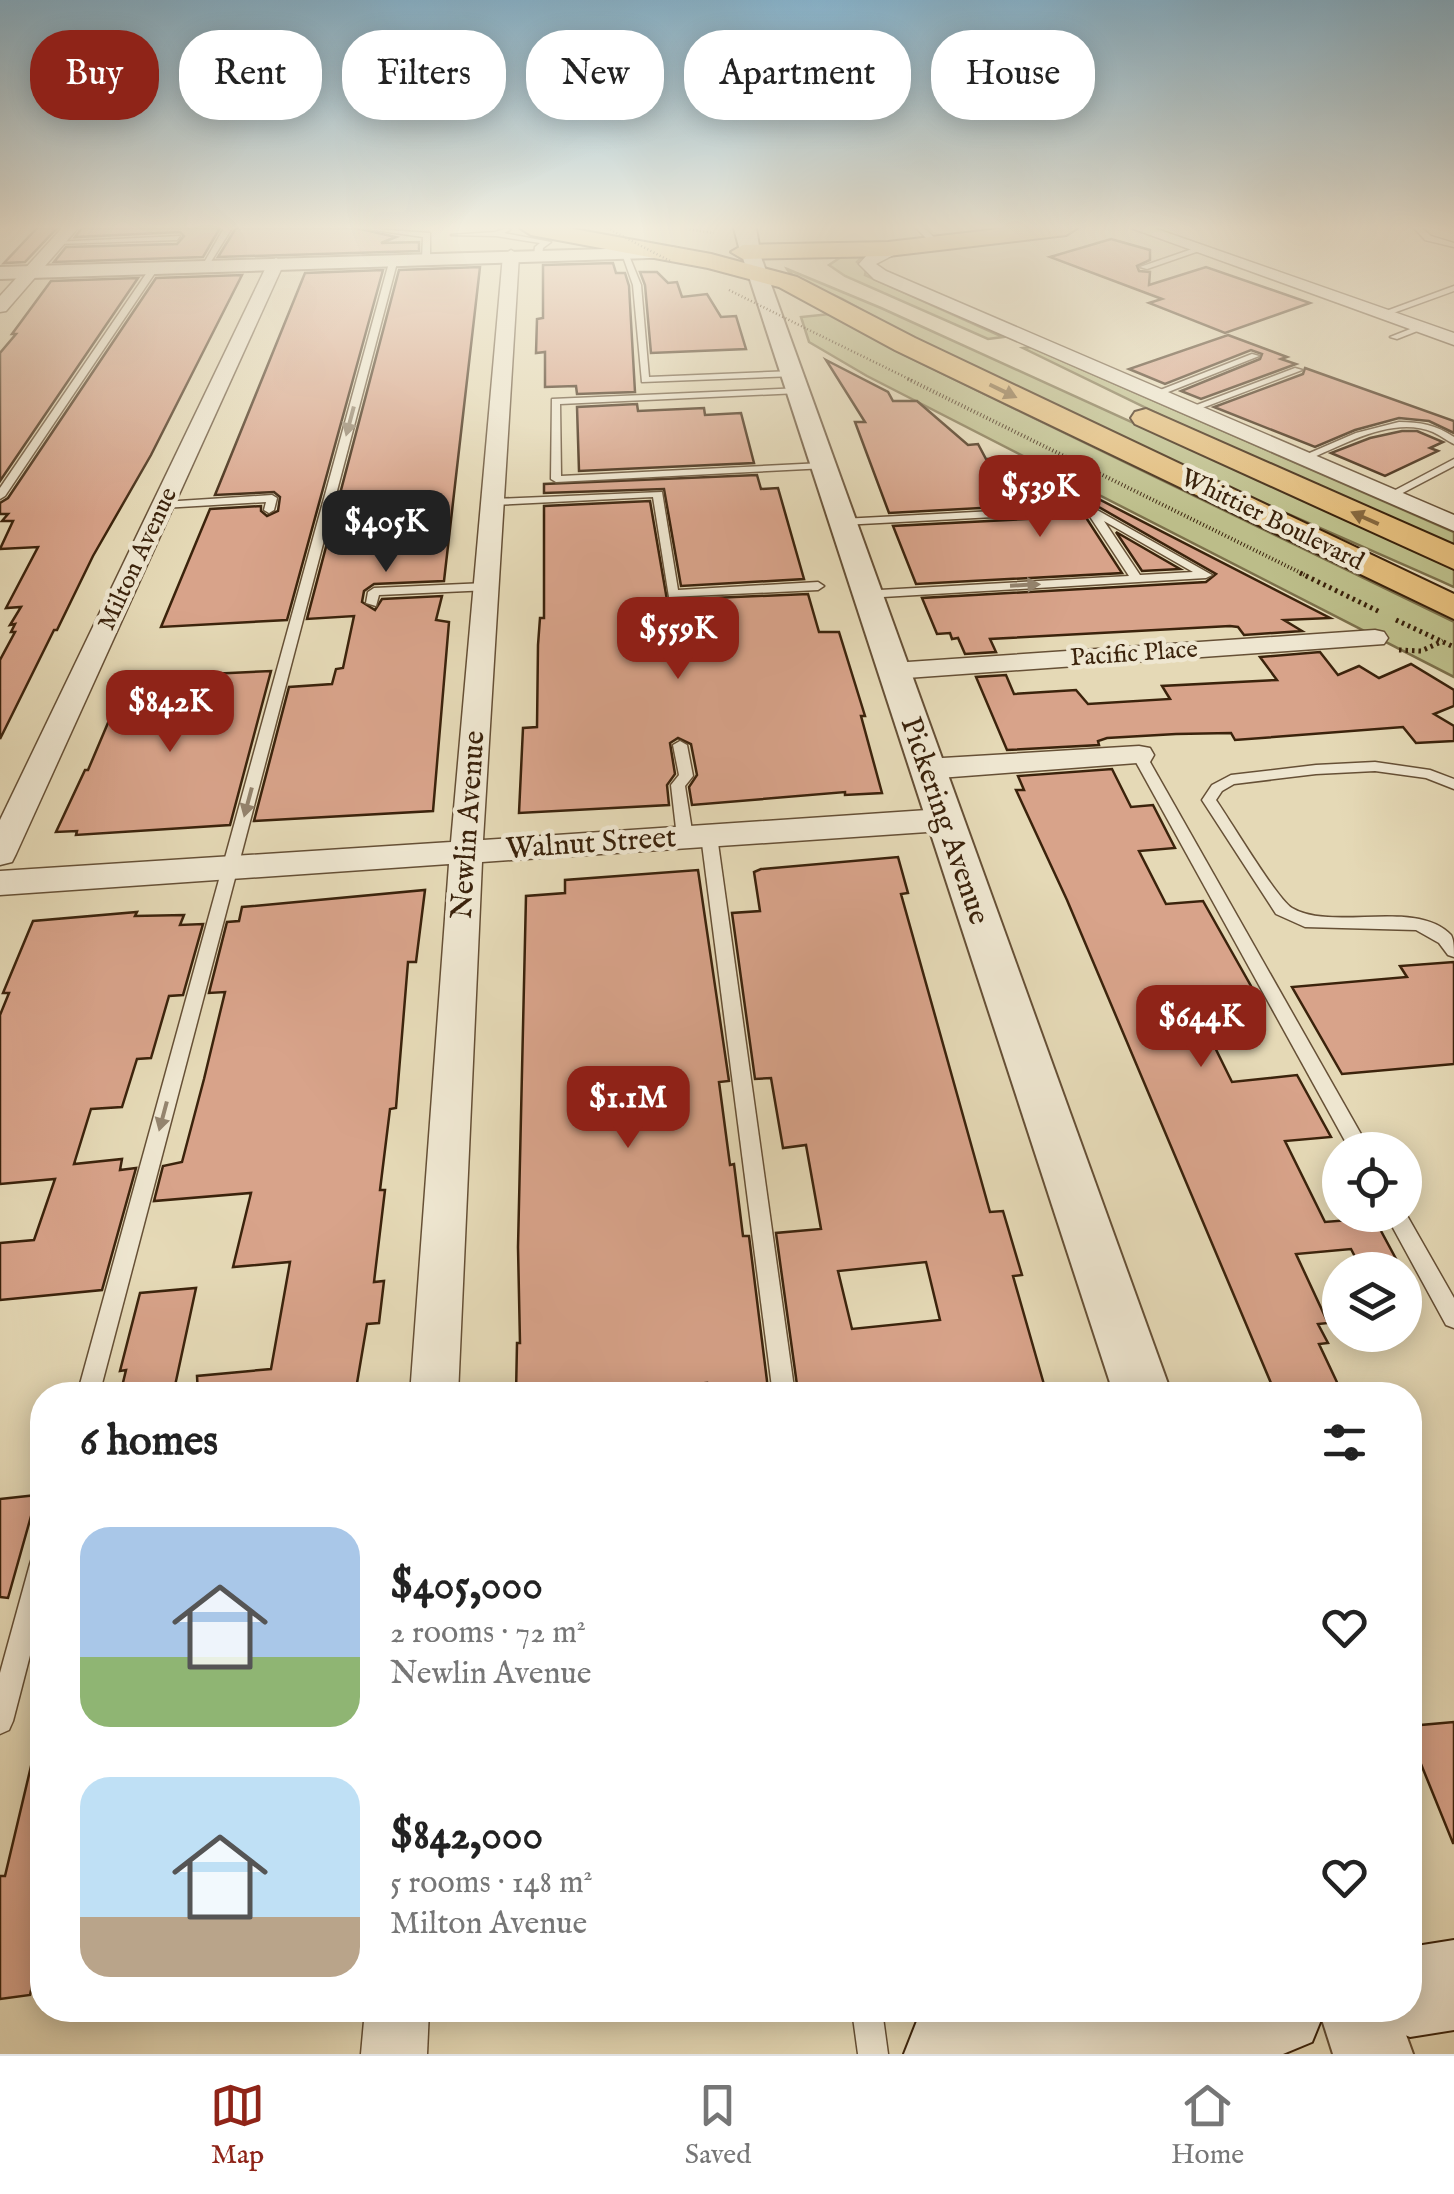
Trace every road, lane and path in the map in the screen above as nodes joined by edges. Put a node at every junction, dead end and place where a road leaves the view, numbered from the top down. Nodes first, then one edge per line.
1 (116, 324) edge
2 (248, 324) edge
3 (377, 324) edge
4 (507, 324) edge
5 (640, 324) edge
6 (870, 324) edge
7 (939, 324) edge
8 (997, 324) edge
9 (1409, 324) edge
10 (791, 325) joint
11 (1421, 328) junction
12 (1025, 338) junction
13 (1394, 338) dead end
14 (1454, 340) edge
15 (995, 348) junction
16 (1255, 356) dead end
17 (1298, 370) dead end
18 (796, 382) junction
19 (1154, 394) junction
20 (1190, 410) junction
21 (1454, 441) edge
22 (1303, 458) junction
23 (1454, 462) edge
24 (822, 466) junction
25 (0, 496) edge
26 (1390, 496) junction
27 (493, 502) junction
28 (163, 505) junction
29 (1090, 509) junction
30 (269, 510) dead end
31 (842, 522) junction
32 (1454, 524) edge
33 (1454, 558) edge
34 (1136, 578) junction
35 (818, 586) dead end
36 (486, 587) junction
37 (866, 594) junction
38 (372, 603) dead end
39 (1454, 608) edge
40 (1376, 638) joint
41 (1443, 642) junction
42 (1454, 647) edge
43 (893, 671) junction
44 (680, 745) dead end
45 (1139, 755) joint
46 (926, 769) junction
47 (1454, 784) edge
48 (942, 820) junction
49 (698, 837) junction
50 (466, 852) junction
51 (0, 854) edge
52 (230, 868) junction
53 (0, 883) edge
54 (1454, 951) edge
55 (1350, 1132) edge
56 (1406, 1232) edge
57 (1454, 1318) edge
58 (92, 1382) edge
59 (435, 1382) edge
60 (782, 1382) edge
61 (1138, 1382) edge
62 (30, 1609) edge
63 (0, 1721) edge
64 (1454, 1985) edge
65 (1422, 1990) edge
66 (395, 2022) edge
67 (869, 2022) edge
68 (1190, 2022) edge
69 (1362, 2022) edge
70 (394, 2054) edge
71 (873, 2054) edge
72 (950, 2054) edge
73 (1372, 2054) edge

1 - 25 lane
2 - 28 street, Milton Avenue
3 -> 52 lane
4 - 27 street, Newlin Avenue
5 - 18 lane
6 -> 39 main road, Whittier Boulevard
7 - 15 main road, Whittier Boulevard
8 - 12 street
9 - 11 street
10 - 18 street, Pickering Avenue
10 - 41 path
11 - 13 lane
11 - 14 street
12 - 15 street
12 - 19 street
33 -> 15 main road, Whittier Boulevard
16 - 19 lane
17 - 20 lane
18 - 24 street, Pickering Avenue
18 - 24 lane
19 - 20 street
20 - 22 street
21 - 22 lane
22 - 26 street
23 - 26 lane
24 - 31 street, Pickering Avenue
26 - 32 street
27 - 35 lane
27 - 36 street, Newlin Avenue
28 - 30 lane
28 - 51 street, Milton Avenue
29 - 31 lane
29 - 34 lane
29 - 34 lane
31 - 37 street, Pickering Avenue
37 -> 34 lane
36 - 38 lane
36 - 50 street, Newlin Avenue
37 - 43 street, Pickering Avenue
40 - 41 path
40 - 43 street, Pacific Place
41 - 42 path
43 - 46 street, Pickering Avenue
44 - 49 lane
45 - 46 street
45 - 55 lane
46 - 48 street, Pickering Avenue
47 - 54 lane
48 - 49 street, Walnut Street
48 - 61 street, Pickering Avenue
49 - 50 street, Walnut Street
49 - 60 lane
50 - 52 street, Walnut Street
50 - 59 street, Newlin Avenue
52 - 53 street, Walnut Street
52 -> 58 lane
56 - 57 lane
62 - 63 lane
64 - 65 main road
66 - 70 street
67 - 71 lane
68 - 72 main road
69 - 73 street

